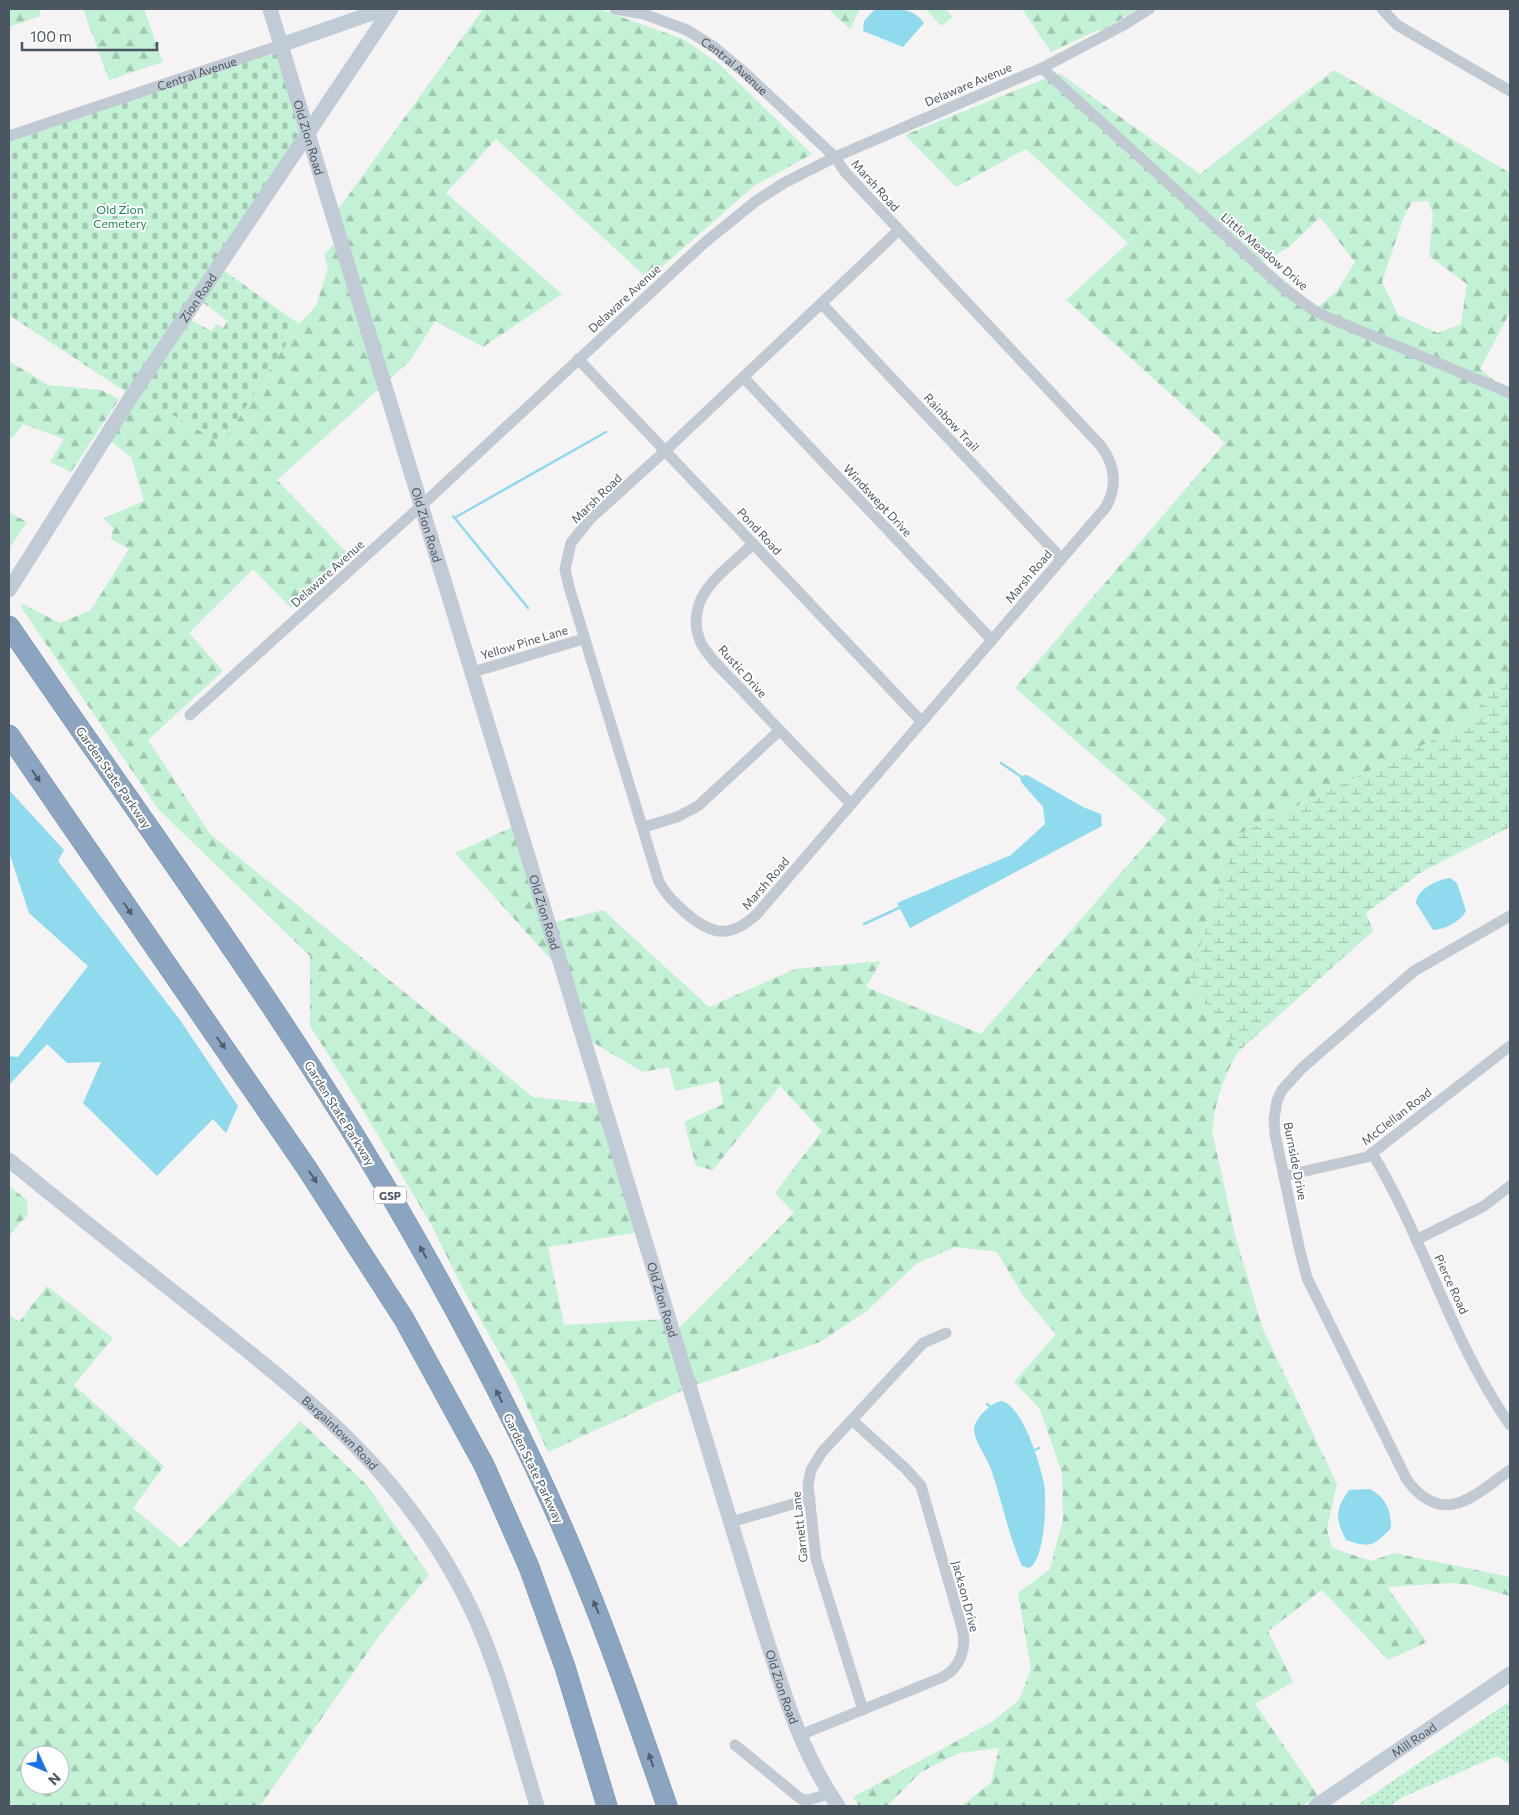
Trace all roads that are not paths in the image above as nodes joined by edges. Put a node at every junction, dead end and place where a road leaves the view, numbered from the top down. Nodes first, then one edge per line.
1 (270, 9) edge
2 (384, 9) edge
3 (391, 9) edge
4 (615, 9) edge
5 (1149, 9) edge
6 (1382, 9) edge
7 (281, 45) junction
8 (1042, 68) junction
9 (1510, 91) edge
10 (307, 134) junction
11 (9, 136) edge
12 (835, 157) junction
13 (899, 230) junction
14 (822, 304) junction
15 (578, 359) junction
16 (744, 378) junction
17 (1510, 393) edge
18 (666, 451) junction
19 (421, 506) junction
20 (754, 544) junction
21 (1061, 558) junction
22 (9, 590) edge
23 (13, 632) edge
24 (583, 639) junction
25 (992, 640) junction
26 (473, 672) junction
27 (190, 714) dead end
28 (922, 722) junction
29 (779, 731) junction
30 (9, 735) edge
31 (851, 804) junction
32 (644, 827) junction
33 (1510, 916) edge
34 (1510, 1046) edge
35 (1372, 1153) junction
36 (9, 1160) edge
37 (1284, 1176) junction
38 (1510, 1186) edge
39 (1416, 1240) junction
40 (946, 1333) dead end
41 (852, 1420) junction
42 (1510, 1425) edge
43 (1510, 1470) edge
44 (810, 1499) junction
45 (731, 1522) junction
46 (1510, 1674) edge
47 (863, 1710) junction
48 (798, 1736) junction
49 (735, 1745) dead end
50 (829, 1794) junction
51 (537, 1806) edge
52 (607, 1806) edge
53 (667, 1806) edge
54 (838, 1806) edge
55 (1316, 1806) edge

1 - 7 street, Old Zion Road
2 - 7 street, Central Avenue
3 - 10 street, Zion Road
4 - 12 street, Central Avenue
5 - 8 street, Delaware Avenue
6 - 9 street
7 - 10 street, Old Zion Road
7 - 11 street, Central Avenue
8 - 12 street, Delaware Avenue
8 - 17 street, Little Meadow Drive
10 - 19 street, Old Zion Road
10 - 22 street, Zion Road
12 - 13 street, Marsh Road
12 - 15 street, Delaware Avenue
13 - 14 street, Marsh Road
13 - 21 street, Marsh Road
14 - 16 street, Marsh Road
14 - 21 street, Rainbow Trail
15 - 18 street, Pond Road
15 - 19 street, Delaware Avenue
16 - 18 street, Marsh Road
16 - 25 street, Windswept Drive
18 - 20 street, Pond Road
18 - 24 street, Marsh Road
19 - 26 street, Old Zion Road
19 - 27 street, Delaware Avenue
20 - 28 street, Pond Road
20 - 29 street, Rustic Drive
21 - 25 street, Marsh Road
53 -> 23 highway, Garden State Parkway / GSP
24 - 26 street, Yellow Pine Lane
24 - 32 street, Marsh Road
25 - 28 street, Marsh Road
26 - 45 street, Old Zion Road
28 - 31 street, Marsh Road
29 - 31 street, Rustic Drive
29 - 32 street
30 -> 52 highway
31 - 32 street, Marsh Road
33 - 37 street, Burnside Drive
34 - 35 street, McClellan Road
35 - 37 street, McClellan Road
35 - 39 street, Pierce Road
36 - 51 street, Bargaintown Road
37 - 43 street, Burnside Drive
38 - 39 street
39 - 42 street, Pierce Road
40 - 41 street, Garnett Lane
41 - 44 street, Garnett Lane
41 - 47 street, Jackson Drive
44 - 45 street
44 - 47 street, Garnett Lane
45 - 48 street, Old Zion Road
46 - 55 street, Mill Road
47 - 48 street, Jackson Drive
48 - 50 street, Old Zion Road
49 - 50 street
50 - 54 street, Old Zion Road

